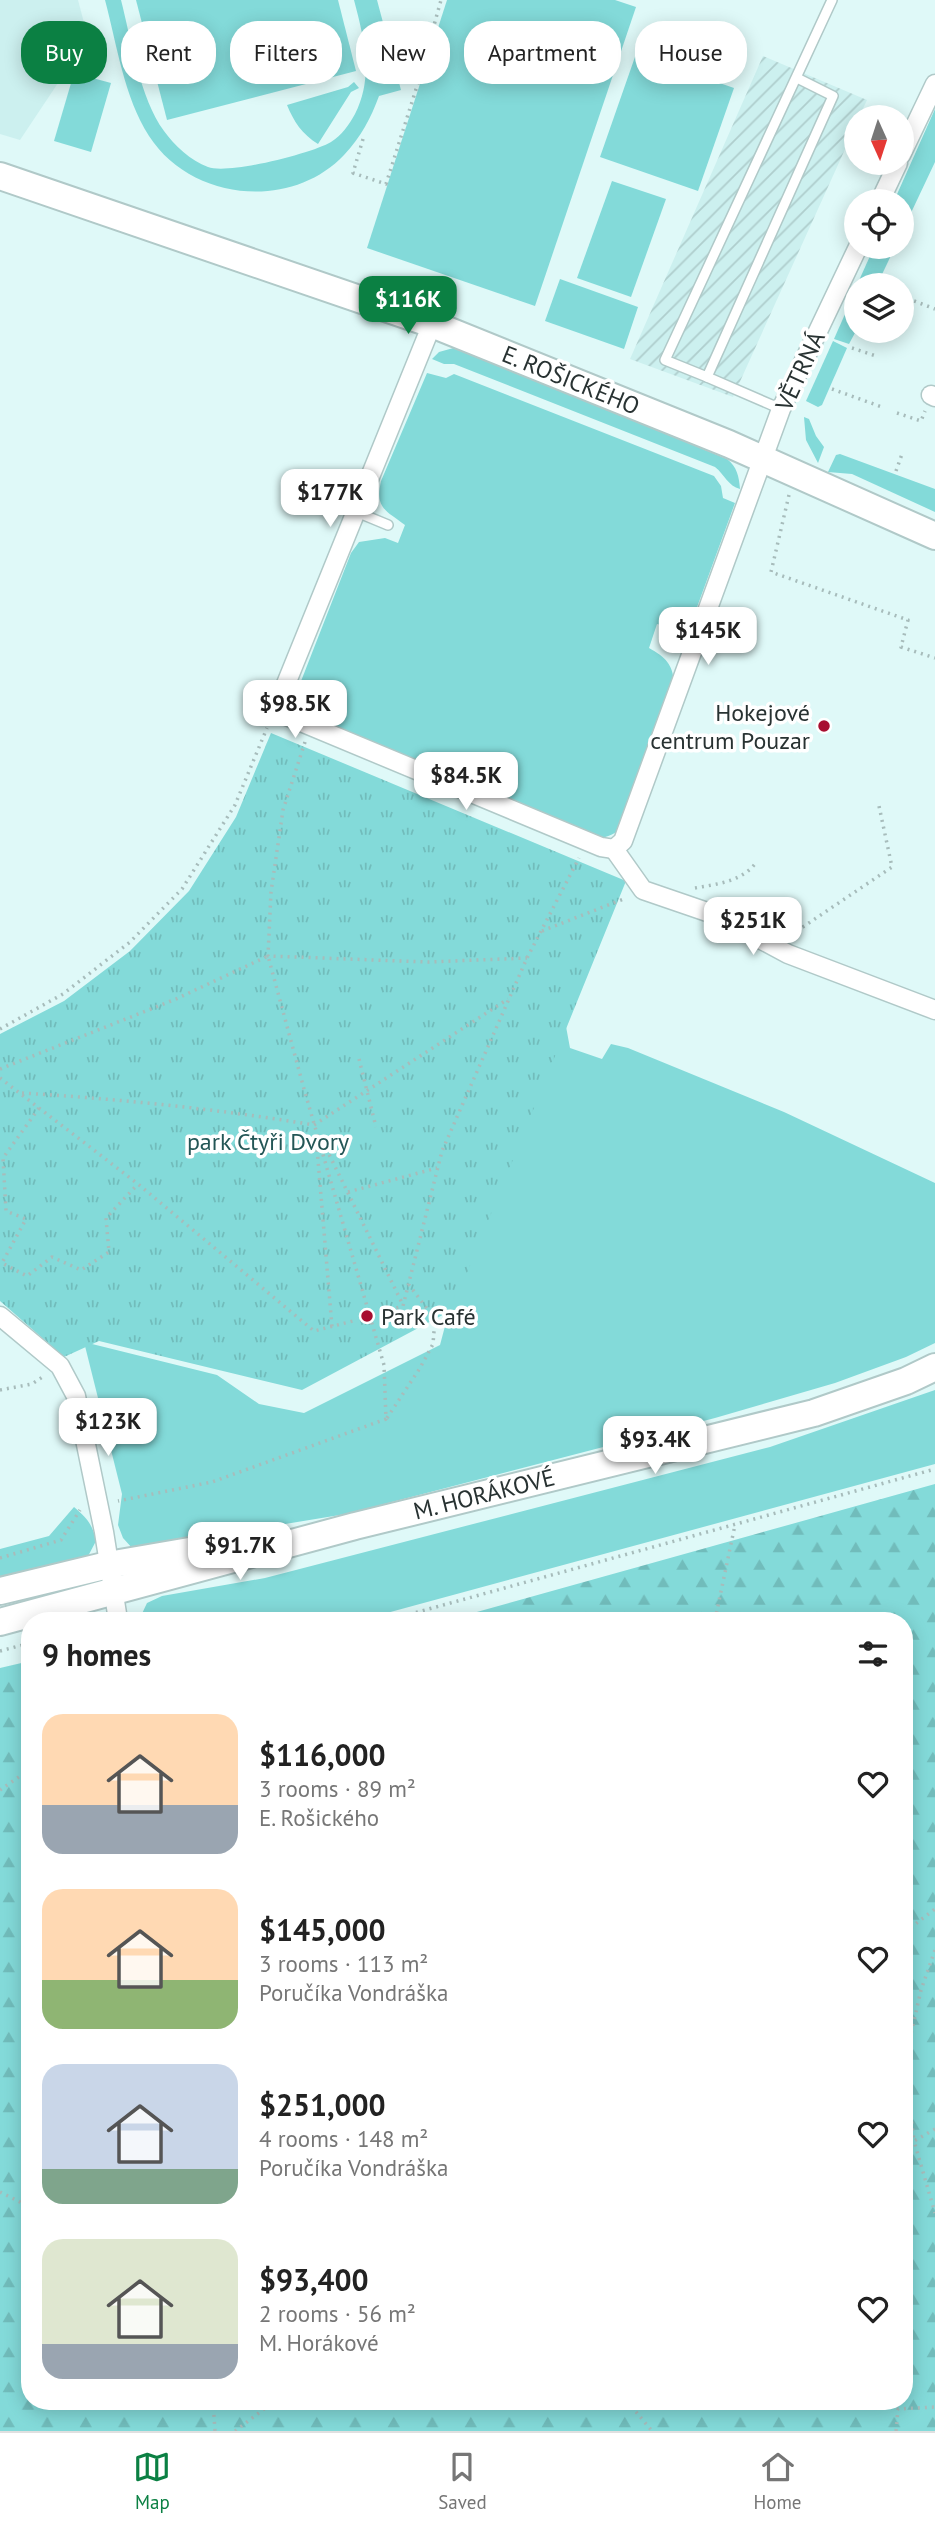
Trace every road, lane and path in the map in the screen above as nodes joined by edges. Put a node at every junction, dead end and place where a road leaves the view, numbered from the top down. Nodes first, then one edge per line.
1 (441, 0) edge
2 (832, 0) edge
3 (797, 78) junction
4 (935, 84) edge
5 (914, 128) edge
6 (363, 139) dead end
7 (0, 176) edge
8 (852, 259) edge
9 (914, 301) edge
10 (935, 309) edge
11 (432, 324) junction
12 (852, 348) dead end
13 (876, 356) dead end
14 (707, 377) junction
15 (832, 389) dead end
16 (882, 407) dead end
17 (781, 409) junction
18 (902, 454) dead end
19 (762, 459) junction
20 (896, 471) dead end
21 (795, 473) junction
22 (318, 496) dead end
23 (357, 513) junction
24 (388, 525) dead end
25 (935, 536) edge
26 (935, 658) edge
27 (270, 714) junction
28 (304, 746) dead end
29 (879, 806) dead end
30 (614, 849) junction
31 (574, 866) dead end
32 (786, 939) dead end
33 (268, 956) junction
34 (527, 958) junction
35 (508, 999) junction
36 (935, 1010) edge
37 (0, 1029) edge
38 (359, 1059) dead end
39 (0, 1069) edge
40 (0, 1078) edge
41 (367, 1092) junction
42 (22, 1093) junction
43 (39, 1108) junction
44 (314, 1125) junction
45 (376, 1127) dead end
46 (437, 1168) junction
47 (138, 1184) junction
48 (348, 1192) junction
49 (409, 1285) junction
50 (403, 1307) junction
51 (383, 1312) dead end
52 (0, 1316) edge
53 (357, 1320) dead end
54 (332, 1327) junction
55 (935, 1367) edge
56 (386, 1419) junction
57 (935, 1469) edge
58 (98, 1505) junction
59 (735, 1525) junction
60 (0, 1558) edge
61 (111, 1578) junction
62 (0, 1591) edge
63 (25, 1612) edge
64 (117, 1612) edge
65 (428, 1612) edge
66 (717, 1612) edge
67 (21, 1614) edge
68 (0, 1622) edge
69 (21, 1645) edge
70 (0, 1651) edge
71 (21, 1775) edge
72 (0, 1790) edge
73 (935, 1909) edge
74 (913, 1926) edge
75 (935, 1951) edge
76 (913, 2025) edge
77 (935, 2129) edge
78 (913, 2133) edge
79 (914, 2141) junction
80 (0, 2192) edge
81 (21, 2202) edge
82 (935, 2213) edge
83 (935, 2407) edge
84 (913, 2408) edge
85 (214, 2410) edge
86 (262, 2410) edge
87 (634, 2410) edge
88 (898, 2410) edge
89 (215, 2431) edge
90 (234, 2431) edge
91 (652, 2431) edge
92 (895, 2431) edge

1 - 6 path
2 - 3 lane
3 - 14 lane
3 - 14 lane
4 - 5 street
7 - 11 street, E. ROŠICKÉHO
8 - 17 street, VĚTRNÁ
9 - 10 path
11 - 19 street, E. ROŠICKÉHO
11 - 23 street
12 - 13 path
14 - 17 lane
15 - 16 path
17 - 19 street, VĚTRNÁ
18 - 20 path
19 - 21 street, E. ROŠICKÉHO
19 - 30 street, VĚTRNÁ
21 - 25 street, E. ROŠICKÉHO
21 - 26 path
22 - 23 lane
23 - 24 lane
23 - 27 street
27 - 30 street
27 - 37 path
28 - 33 path
29 - 32 path
30 - 36 street
31 - 34 path
33 - 34 path
33 - 39 path
33 - 44 path
34 - 35 path
35 - 41 path
35 - 46 path
38 - 41 path
40 - 42 path
41 - 44 path
41 - 45 path
42 - 43 path
42 - 44 path
43 - 47 path
43 - 47 path
44 - 48 path
44 - 54 path
44 - 56 path
46 - 48 path
46 - 49 path
47 - 54 path
48 - 50 path
49 - 50 path
49 - 56 path
50 - 51 path
52 - 58 street
53 - 54 path
55 - 61 street, M. HORÁKOVÉ
56 - 58 path
57 - 59 path
58 - 60 path
58 - 61 street
59 - 65 path
59 - 66 path
61 - 62 street, M. HORÁKOVÉ
61 - 63 street, M. HORÁKOVÉ
61 - 64 street
67 - 68 street, M. HORÁKOVÉ
69 - 70 path
71 - 72 path
73 - 74 path
75 - 76 path
77 - 79 path
78 - 79 path
79 - 82 path
80 - 81 path
83 - 84 path
85 - 89 path
86 - 90 path
87 - 91 path
88 - 92 path

